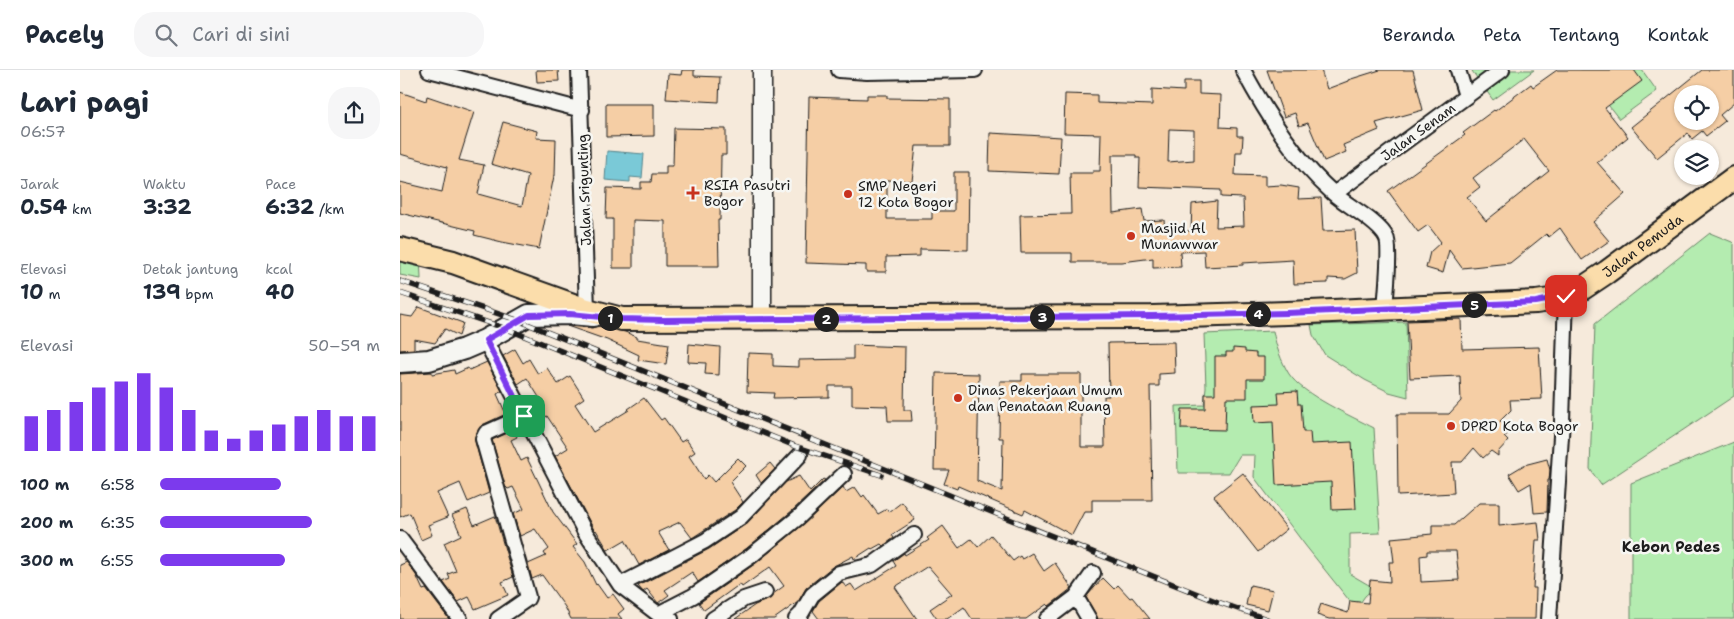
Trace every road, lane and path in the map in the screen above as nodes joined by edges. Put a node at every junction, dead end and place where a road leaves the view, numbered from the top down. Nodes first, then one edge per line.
1 (429, 70) edge
2 (579, 70) edge
3 (762, 70) edge
4 (839, 70) edge
5 (956, 70) edge
6 (975, 70) edge
7 (1243, 70) edge
8 (1458, 70) edge
9 (1502, 70) edge
10 (1466, 96) junction
11 (582, 110) junction
12 (1734, 178) edge
13 (1334, 194) junction
14 (400, 249) edge
15 (520, 285) junction
16 (1566, 296) junction
17 (1385, 309) junction
18 (586, 310) junction
19 (529, 315) junction
20 (762, 318) junction
21 (622, 319) junction
22 (486, 340) junction
23 (400, 362) edge
24 (524, 416) junction
25 (800, 455) dead end
26 (844, 474) dead end
27 (914, 535) dead end
28 (400, 540) edge
29 (1093, 573) dead end
30 (620, 585) junction
31 (765, 592) dead end
32 (1076, 597) junction
33 (665, 617) edge
34 (460, 619) edge
35 (498, 619) edge
36 (713, 619) edge
37 (796, 619) edge
38 (1047, 619) edge
39 (1089, 619) edge
40 (1549, 619) edge

1 - 11 street
2 - 11 street, Jalan Srigunting
3 - 20 street
4 - 5 street
5 - 6 street
7 - 13 street
8 - 10 street
9 - 10 street, Jalan Senam
10 - 13 street, Jalan Senam
11 - 18 street, Jalan Srigunting
12 - 16 main road, Jalan Pemuda
13 - 17 street
14 - 15 main road, Jalan Pemuda
15 - 18 main road, Jalan Pemuda
15 - 19 main road
16 - 17 main road, Jalan Pemuda
16 - 40 street
17 - 20 main road, Jalan Pemuda
18 - 21 main road, Jalan Pemuda
19 - 21 main road
19 - 22 main road
20 - 21 main road, Jalan Pemuda
22 - 23 main road
22 - 24 street
24 - 30 street
24 - 35 street
25 - 30 street
26 - 33 street
27 - 37 street
28 - 34 street
29 - 32 street
30 - 33 street
31 - 36 street
32 - 38 street
32 - 39 street

